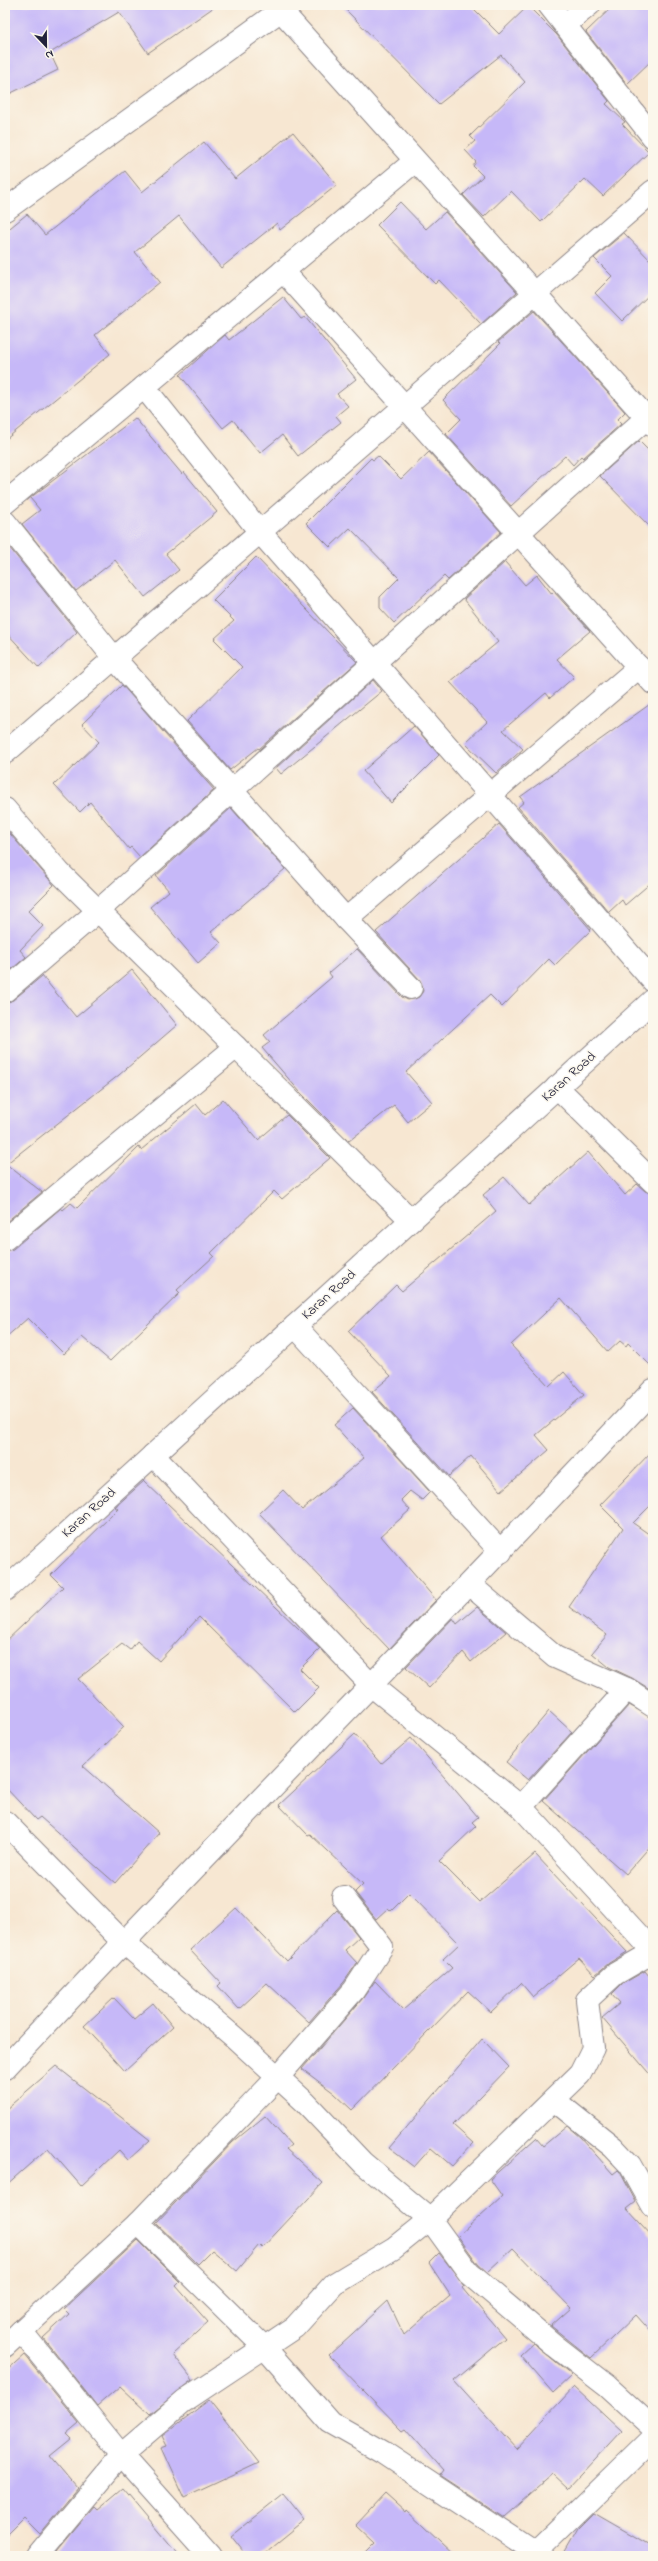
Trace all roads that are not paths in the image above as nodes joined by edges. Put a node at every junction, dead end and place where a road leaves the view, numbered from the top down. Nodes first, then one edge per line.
1 (549, 5) edge
2 (589, 5) edge
3 (282, 7) edge
4 (566, 24) junction
5 (653, 137) edge
6 (415, 161) junction
7 (653, 191) edge
8 (5, 210) edge
9 (283, 271) junction
10 (534, 293) junction
11 (144, 387) junction
12 (404, 407) junction
13 (651, 418) edge
14 (5, 503) edge
15 (5, 522) edge
16 (260, 532) junction
17 (518, 533) junction
18 (114, 658) junction
19 (375, 662) junction
20 (646, 675) edge
21 (5, 753) edge
22 (232, 791) junction
23 (490, 795) junction
24 (5, 809) edge
25 (98, 911) junction
26 (346, 919) junction
27 (653, 981) edge
28 (411, 988) dead end
29 (5, 991) edge
30 (653, 1000) edge
31 (236, 1047) junction
32 (557, 1087) junction
33 (653, 1182) edge
34 (411, 1220) junction
35 (5, 1239) edge
36 (295, 1326) junction
37 (653, 1390) edge
38 (153, 1456) junction
39 (501, 1552) junction
40 (470, 1584) junction
41 (5, 1590) edge
42 (372, 1686) junction
43 (627, 1689) junction
44 (653, 1706) edge
45 (521, 1807) junction
46 (5, 1822) edge
47 (343, 1897) dead end
48 (123, 1942) junction
49 (653, 1951) edge
50 (5, 2068) edge
51 (278, 2078) junction
52 (554, 2100) junction
53 (653, 2206) edge
54 (430, 2219) junction
55 (138, 2223) junction
56 (21, 2331) junction
57 (5, 2346) edge
58 (265, 2348) junction
59 (653, 2428) edge
60 (653, 2438) edge
61 (121, 2455) junction
62 (536, 2555) edge
63 (37, 2556) edge
64 (211, 2556) edge

1 - 4 street
2 - 4 street
3 - 6 street
3 - 8 street
4 - 5 street
6 - 9 street
6 - 10 street
7 - 10 street
9 - 11 street
9 - 12 street
10 - 12 street
10 - 13 street
11 - 14 street
11 - 16 street
12 - 16 street
12 - 17 street
13 - 17 street
15 - 18 street
16 - 18 street
16 - 19 street
17 - 19 street
17 - 20 street
18 - 21 street
18 - 22 street
19 - 22 street
19 - 23 street
20 - 23 street
22 - 25 street
22 - 26 street
23 - 26 street
23 - 27 street
24 - 25 street
25 - 29 street
25 - 31 street
26 - 28 street
30 - 32 street, Karan Road
31 - 34 street
31 - 35 street
32 - 33 street
32 - 34 street, Karan Road
34 - 36 street, Karan Road
36 - 38 street, Karan Road
36 - 39 street
37 - 39 street
38 - 41 street, Karan Road
38 - 42 street
39 - 40 street
40 - 42 street
40 - 43 street
42 - 45 street
42 - 48 street
43 - 44 street
43 - 45 street
45 - 49 street
46 - 48 street
47 - 51 street
48 - 50 street
48 - 51 street
49 - 52 street
51 - 54 street
51 - 55 street
52 - 53 street
52 - 54 street
54 - 58 street
54 - 59 street
55 - 56 street
55 - 58 street
56 - 57 street
56 - 61 street
58 - 61 street
58 - 62 street
60 - 62 street
61 - 63 street
61 - 64 street

